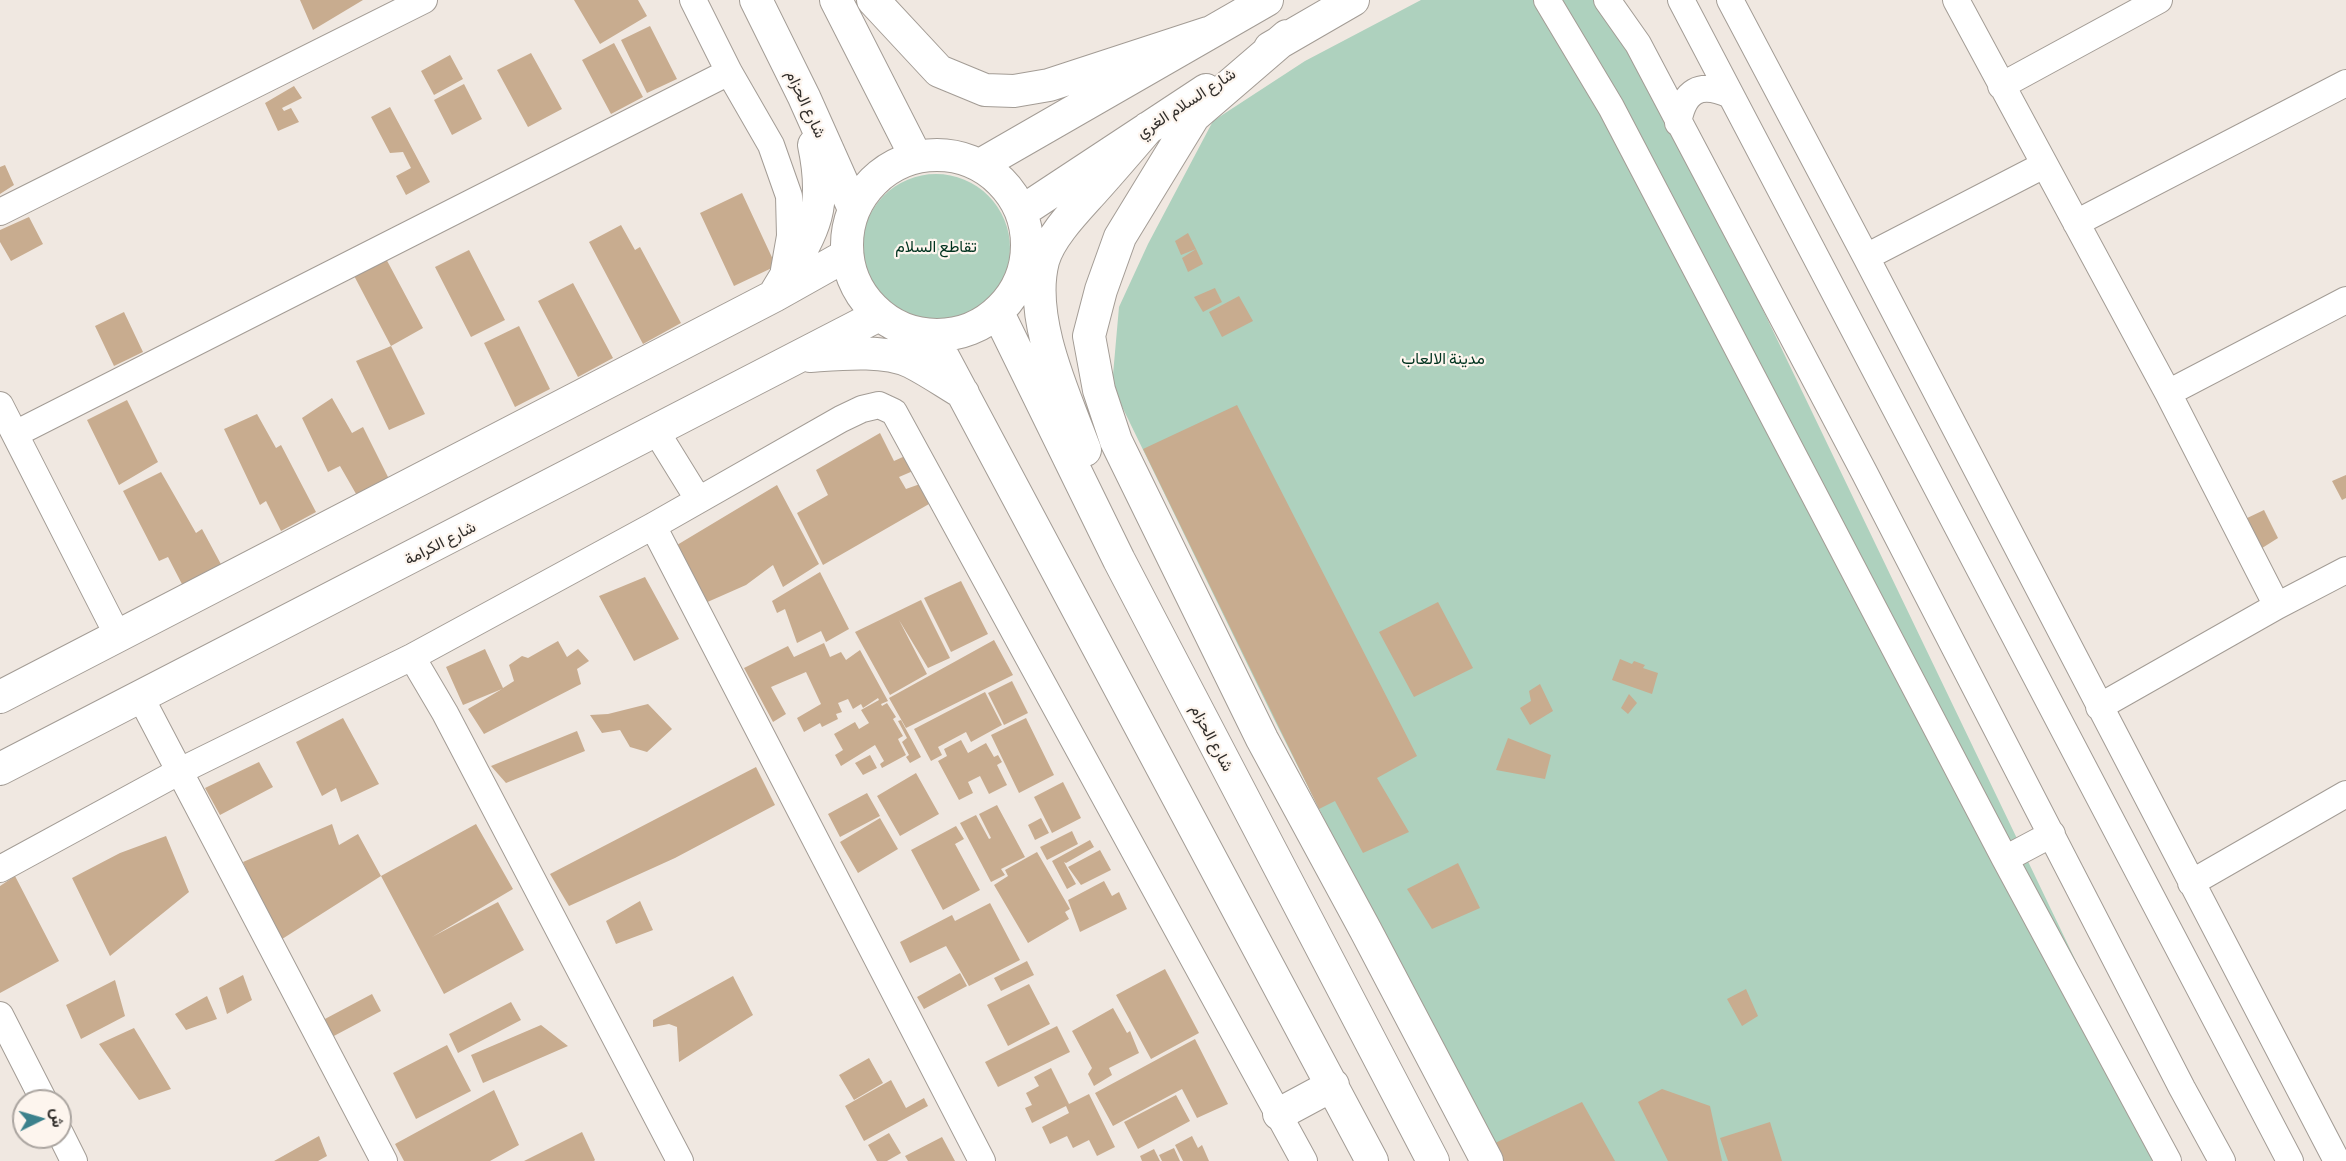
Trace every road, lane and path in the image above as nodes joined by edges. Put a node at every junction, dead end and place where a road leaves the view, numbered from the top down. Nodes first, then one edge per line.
1 (424, 0) edge
2 (693, 0) edge
3 (756, 0) edge
4 (836, 0) edge
5 (873, 0) edge
6 (1267, 0) edge
7 (1353, 0) edge
8 (1547, 0) edge
9 (1607, 0) edge
10 (1681, 0) edge
11 (1730, 0) edge
12 (1956, 0) edge
13 (2159, 0) edge
14 (1208, 33) junction
15 (1287, 36) junction
16 (729, 72) junction
17 (2346, 83) edge
18 (2001, 86) junction
19 (1730, 95) junction
20 (804, 97) junction
21 (1678, 123) junction
22 (1148, 128) junction
23 (916, 157) junction
24 (980, 165) junction
25 (2044, 165) junction
26 (854, 209) junction
27 (1022, 212) junction
28 (0, 213) edge
29 (2076, 223) junction
30 (848, 255) junction
31 (1866, 257) junction
32 (778, 289) junction
33 (2346, 300) edge
34 (998, 313) junction
35 (879, 315) junction
36 (932, 336) junction
37 (800, 356) junction
38 (963, 393) junction
39 (2168, 393) junction
40 (0, 405) edge
41 (656, 431) junction
42 (15, 434) junction
43 (698, 499) junction
44 (653, 526) junction
45 (1119, 560) junction
46 (2346, 570) edge
47 (2277, 606) junction
48 (118, 636) junction
49 (412, 657) junction
50 (140, 696) junction
51 (0, 697) edge
52 (2099, 706) junction
53 (0, 769) edge
54 (180, 771) junction
55 (2141, 788) junction
56 (2346, 794) edge
57 (2105, 807) junction
58 (2052, 834) junction
59 (2005, 859) junction
60 (0, 869) edge
61 (2191, 883) junction
62 (1366, 931) junction
63 (1346, 993) junction
64 (0, 1015) edge
65 (1333, 1085) junction
66 (38, 1089) edge
67 (1279, 1114) junction
68 (384, 1161) edge
69 (680, 1161) edge
70 (982, 1161) edge
71 (1304, 1161) edge
72 (1372, 1161) edge
73 (1433, 1161) edge
74 (1487, 1161) edge
75 (2168, 1161) edge
76 (2222, 1161) edge
77 (2290, 1161) edge
78 (2337, 1161) edge

1 - 28 street
2 - 16 street
3 - 20 main road, شارع الحزام
4 - 23 main road
5 - 14 main road
6 - 14 main road
7 - 15 main road, شارع السلام الغري
8 - 59 street
9 - 21 street
10 - 19 street
11 - 31 street
12 - 18 street
13 - 18 street
14 - 24 main road
15 - 22 main road, شارع السلام الغري
15 - 62 main road
16 - 32 street
16 - 42 street
17 - 29 street
18 - 25 street
19 - 21 street
19 - 57 street
20 - 26 main road, شارع الحزام
20 - 32 main road
21 - 58 street
22 - 27 main road, شارع السلام الغري
22 - 45 main road
23 - 24 main road
23 - 26 main road
24 - 27 main road
25 - 29 street
25 - 31 street
26 - 30 main road
27 - 34 main road
29 - 39 street
30 - 32 main road
30 - 35 main road
31 - 52 street
32 - 48 main road
33 - 39 street
34 - 36 main road
34 - 45 main road, شارع الحزام
35 - 36 main road
35 - 37 main road, شارع الكرامة
36 - 38 main road
37 - 38 main road
37 - 41 main road, شارع الكرامة
38 - 65 main road
39 - 47 street
40 - 42 street
41 - 43 street
41 - 50 main road, شارع الكرامة
42 - 48 street
43 - 44 street
43 - 67 street
44 - 49 street
44 - 70 street
45 - 63 main road, شارع الحزام
46 - 47 street
47 - 52 street
48 - 51 main road
49 - 54 street
49 - 69 street
50 - 53 main road, شارع الكرامة
50 - 54 street
52 - 55 street
54 - 60 street
54 - 68 street
55 - 57 street
55 - 61 street
56 - 61 street
57 - 77 street
58 - 59 street
58 - 76 street
59 - 75 street
61 - 78 street
62 - 63 main road
62 - 74 main road
63 - 73 main road, شارع الحزام
64 - 66 street
65 - 67 main road
65 - 72 main road
67 - 71 street

